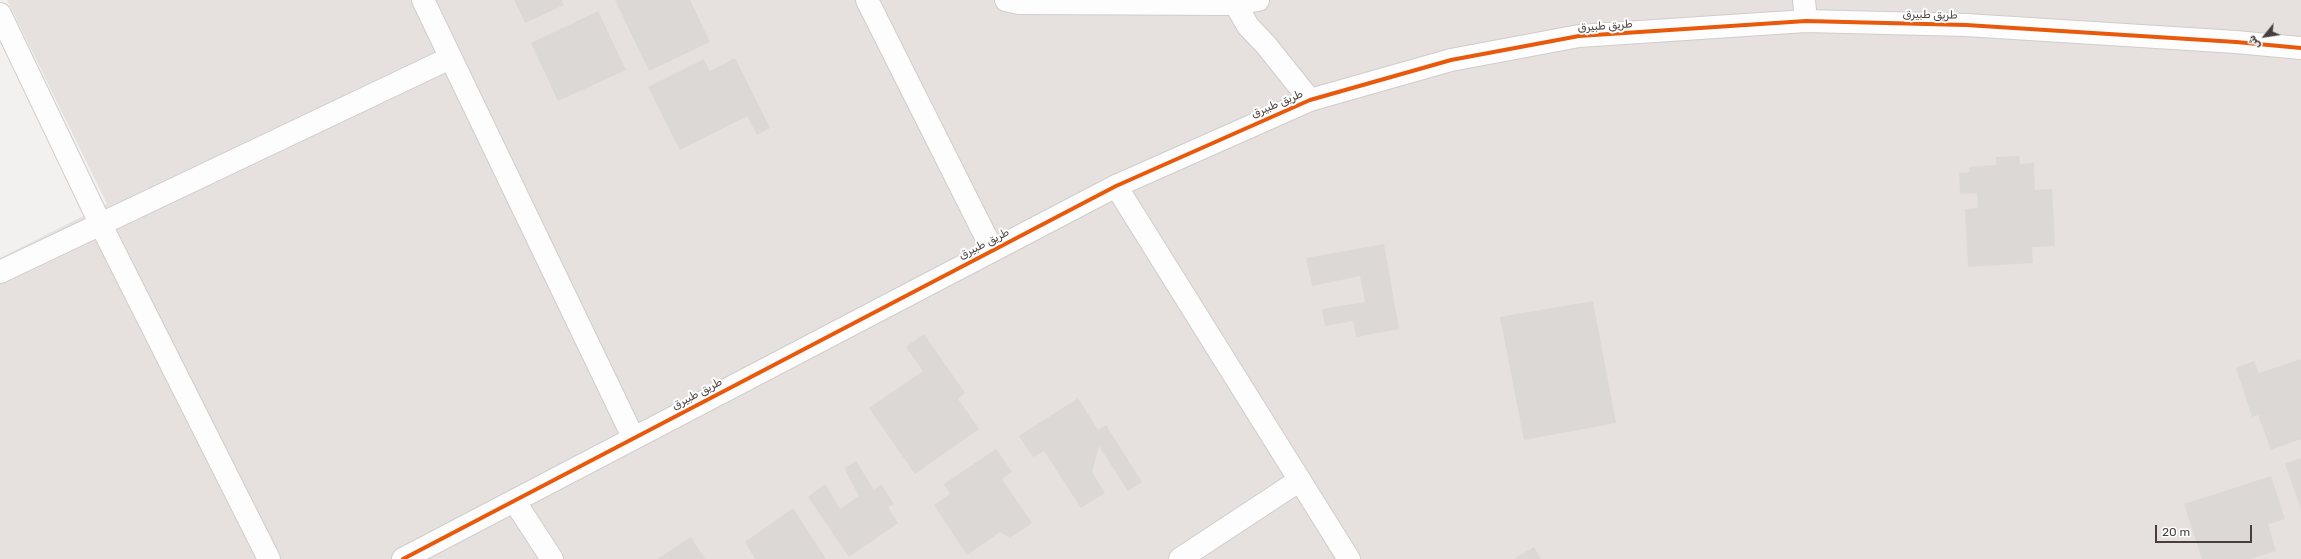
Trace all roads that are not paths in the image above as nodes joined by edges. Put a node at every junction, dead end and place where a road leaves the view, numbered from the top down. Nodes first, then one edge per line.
1 (423, 0) edge
2 (867, 0) edge
3 (1006, 0) edge
4 (1258, 0) edge
5 (1804, 0) edge
6 (1233, 2) edge
7 (0, 14) edge
8 (1806, 22) junction
9 (2301, 48) edge
10 (450, 58) junction
11 (1310, 100) junction
12 (1116, 186) junction
13 (100, 223) junction
14 (992, 250) junction
15 (0, 272) edge
16 (633, 437) junction
17 (1300, 480) junction
18 (515, 502) junction
19 (269, 559) edge
20 (403, 559) edge
21 (552, 559) edge
22 (1180, 559) edge
23 (1349, 559) edge

1 - 10 street
2 - 14 street
3 - 6 street
4 - 6 street
5 - 8 street
6 - 11 street
7 - 13 street
8 - 9 street, طريق طبيرق
8 - 11 street, طريق طبيرق
10 - 13 street
10 - 16 street
11 - 12 street, طريق طبيرق
12 - 14 street, طريق طبيرق
12 - 17 street
13 - 15 street
13 - 19 street
14 - 16 street, طريق طبيرق
16 - 18 street, طريق طبيرق
17 - 22 street
17 - 23 street
18 - 20 street, طريق طبيرق
18 - 21 street

